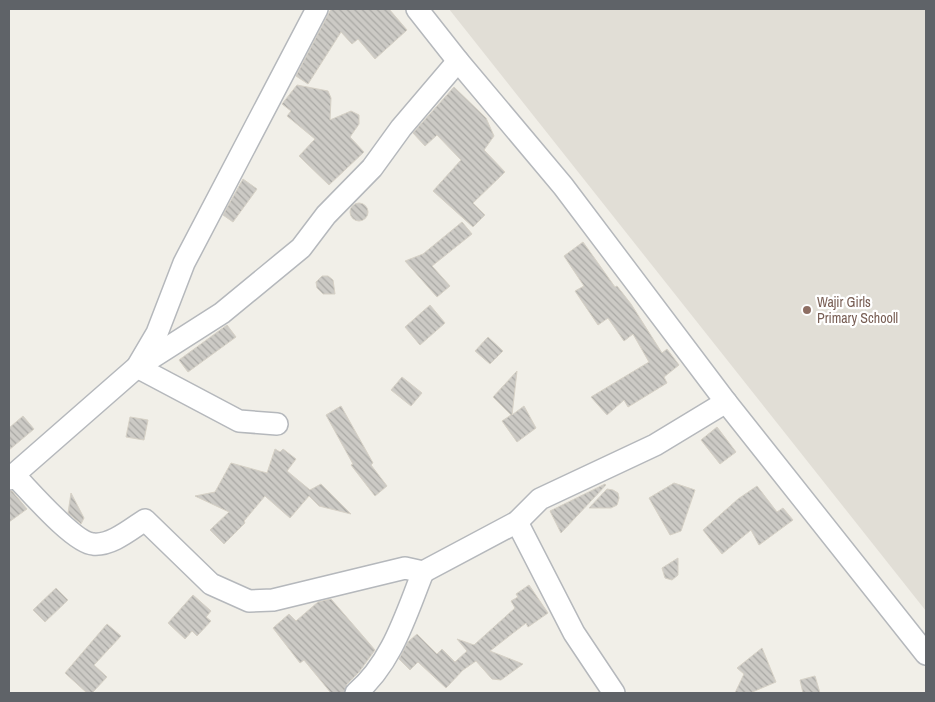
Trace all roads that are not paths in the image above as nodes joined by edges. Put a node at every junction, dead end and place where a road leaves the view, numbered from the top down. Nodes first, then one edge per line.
1 (317, 9) edge
2 (417, 9) edge
3 (458, 61) junction
4 (137, 367) junction
5 (726, 402) junction
6 (277, 424) dead end
7 (12, 477) edge
8 (517, 522) junction
9 (424, 572) junction
10 (926, 654) edge
11 (356, 693) edge
12 (614, 693) edge

1 - 4 street
2 - 3 street
3 - 4 street
3 - 5 street
4 - 6 street
4 - 7 street
5 - 8 street
5 - 10 street
7 - 9 street
8 - 9 street
8 - 12 street
9 - 11 street

